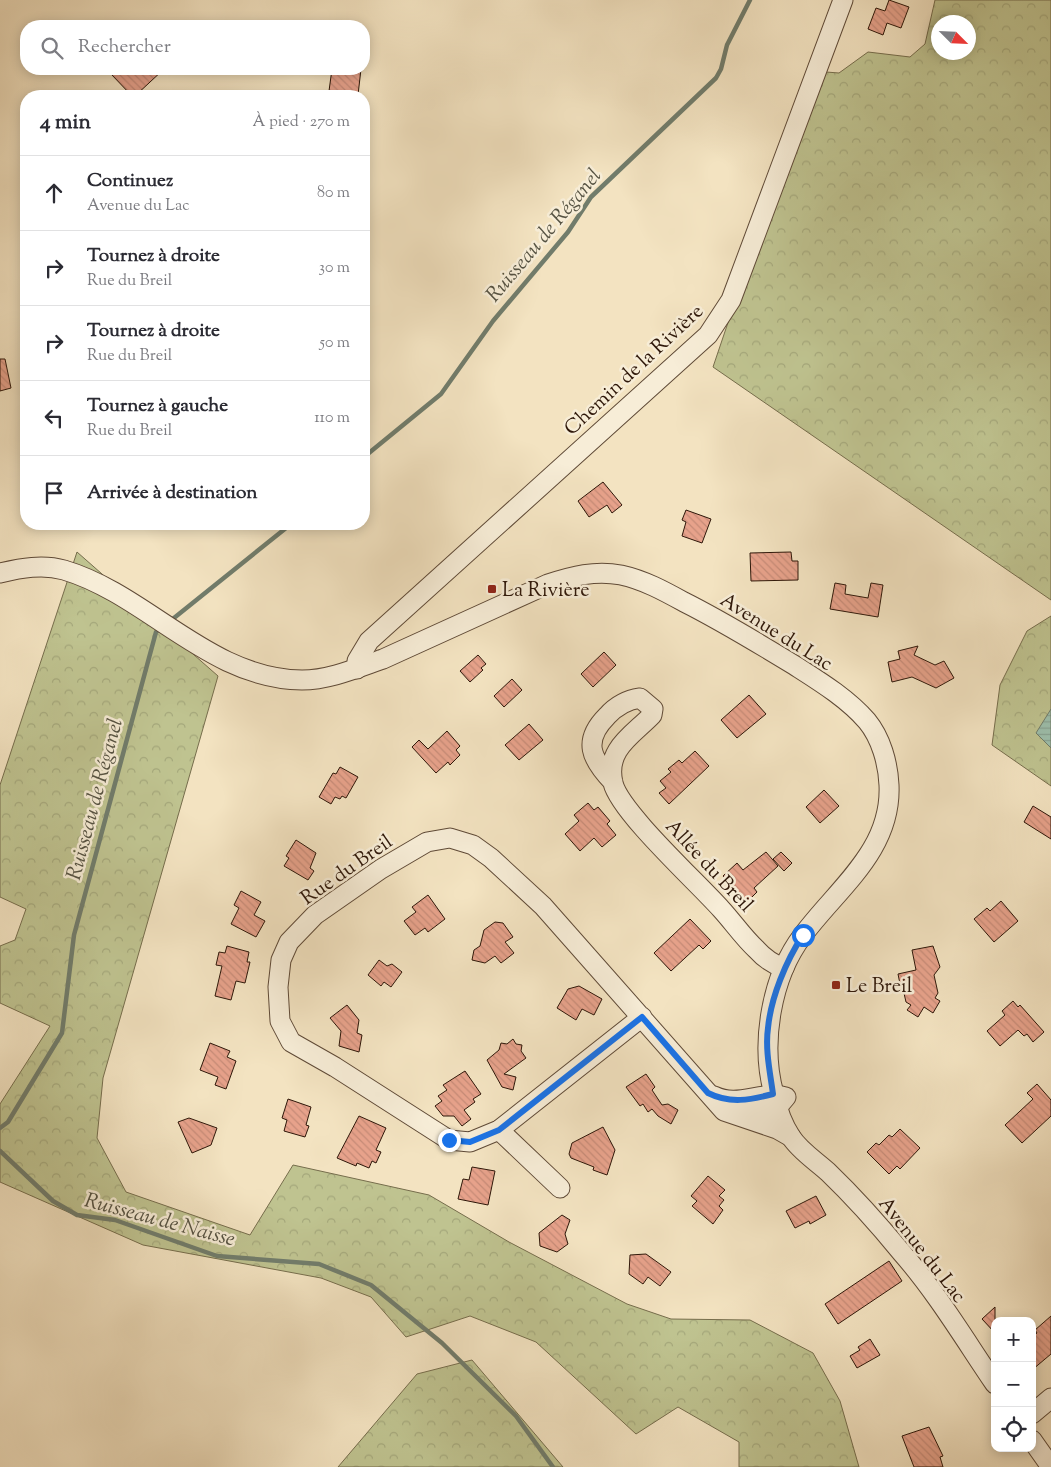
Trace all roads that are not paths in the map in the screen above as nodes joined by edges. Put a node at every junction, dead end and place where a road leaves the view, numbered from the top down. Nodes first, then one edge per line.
1 (843, 0) edge
2 (0, 573) edge
3 (357, 668) junction
4 (613, 782) dead end
5 (784, 968) junction
6 (642, 1017) junction
7 (708, 1093) junction
8 (779, 1099) junction
9 (734, 1114) junction
10 (499, 1130) junction
11 (790, 1137) junction
12 (827, 1171) junction
13 (560, 1188) dead end
14 (991, 1378) edge
15 (1051, 1398) edge
16 (1036, 1411) edge
17 (1036, 1446) edge
18 (1051, 1467) edge

1 - 3 street, Chemin de la Rivière
2 - 3 street, Avenue du Lac
3 - 5 street, Avenue du Lac
4 - 5 street, Allée du Breil
5 - 8 street, Avenue du Lac
6 - 7 street, Rue du Breil
6 - 10 street, Rue du Breil
6 - 10 street, Rue du Breil
7 - 8 street
7 - 9 street, Rue du Breil
8 - 9 street
8 - 11 street, Avenue du Lac
8 - 12 street, Avenue du Lac
9 - 11 street, Rue du Breil
10 - 13 street
11 - 12 street, Avenue du Lac
12 - 14 street, Avenue du Lac
15 - 16 street
17 - 18 street

